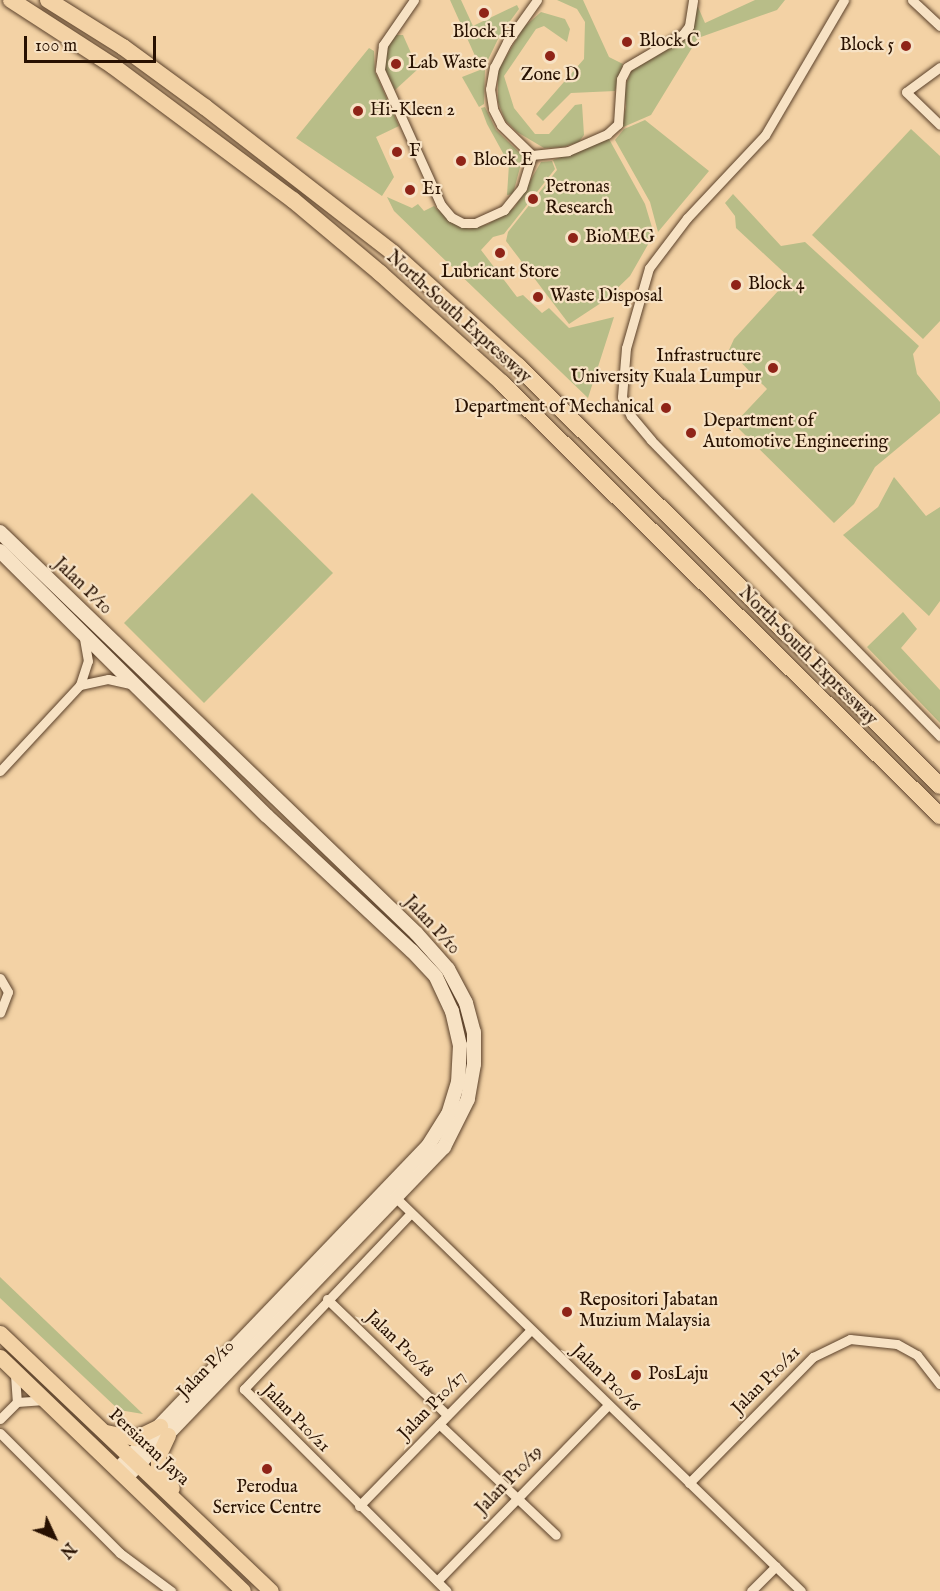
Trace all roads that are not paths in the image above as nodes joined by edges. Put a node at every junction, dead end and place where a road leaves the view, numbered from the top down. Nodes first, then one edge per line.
1 (11, 0) edge
2 (48, 0) edge
3 (414, 0) edge
4 (537, 0) edge
5 (693, 0) edge
6 (844, 0) edge
7 (912, 0) edge
8 (940, 26) edge
9 (940, 67) edge
10 (940, 125) edge
11 (532, 155) junction
12 (0, 532) edge
13 (0, 551) edge
14 (84, 638) junction
15 (80, 685) junction
16 (135, 686) junction
17 (940, 736) edge
18 (0, 771) edge
19 (940, 786) edge
20 (940, 816) edge
21 (0, 978) edge
22 (0, 1013) edge
23 (392, 1195) junction
24 (411, 1213) junction
25 (327, 1299) junction
26 (531, 1330) junction
27 (0, 1333) edge
28 (0, 1357) edge
29 (13, 1369) junction
30 (940, 1384) edge
31 (47, 1401) junction
32 (17, 1402) junction
33 (608, 1405) junction
34 (447, 1415) junction
35 (0, 1419) edge
36 (440, 1424) junction
37 (96, 1425) junction
38 (164, 1430) junction
39 (0, 1433) edge
40 (134, 1461) junction
41 (122, 1473) junction
42 (689, 1483) junction
43 (516, 1497) junction
44 (359, 1506) junction
45 (556, 1535) dead end
46 (224, 1546) junction
47 (776, 1566) junction
48 (148, 1577) junction
49 (437, 1581) junction
50 (161, 1591) edge
51 (171, 1591) edge
52 (243, 1591) edge
53 (271, 1591) edge
54 (447, 1591) edge
55 (751, 1591) edge
56 (801, 1591) edge

1 - 20 highway, North–South Expressway
2 - 19 highway, North–South Expressway
3 - 11 street
4 - 11 street
5 - 11 street
6 - 17 street
7 - 8 street
9 - 10 street
12 - 23 street, Jalan P/10
13 - 14 street, Jalan P/10
14 - 15 street
14 - 16 street, Jalan P/10
15 - 16 street
15 - 18 street
16 - 23 street, Jalan P/10
21 - 22 street
23 - 24 street, Jalan P10/16
23 - 38 street, Jalan P/10
24 - 25 street, Jalan P10/21
24 - 26 street, Jalan P10/16
25 - 34 street, Jalan P10/18
25 - 44 street, Jalan P10/21
26 - 33 street, Jalan P10/16
26 - 34 street, Jalan P10/17
27 - 37 main road, Persiaran Jaya
28 - 29 main road, Persiaran Jaya
29 - 31 main road, Persiaran Jaya
29 - 32 street
30 - 42 street, Jalan P10/21
31 - 32 street
31 - 41 main road, Persiaran Jaya
32 - 35 street
33 - 42 street, Jalan P10/16
33 - 43 street, Jalan P10/19
34 - 36 street, Jalan P10/17
36 - 43 street
36 - 44 street, Jalan P10/17
37 - 38 main road
37 - 40 main road, Persiaran Jaya
38 - 40 street, Jalan P/10
38 - 46 main road
39 - 48 street
40 - 41 street, Jalan P/10
40 - 46 main road, Persiaran Jaya
41 - 52 main road, Persiaran Jaya
42 - 47 street, Jalan P10/16
43 - 45 street
43 - 49 street, Jalan P10/19
44 - 49 street, Jalan P10/21
46 - 53 main road, Persiaran Jaya
47 - 55 street
47 - 56 street, Jalan P10/16
48 - 50 street
48 - 51 street
49 - 54 street, Jalan P10/21

